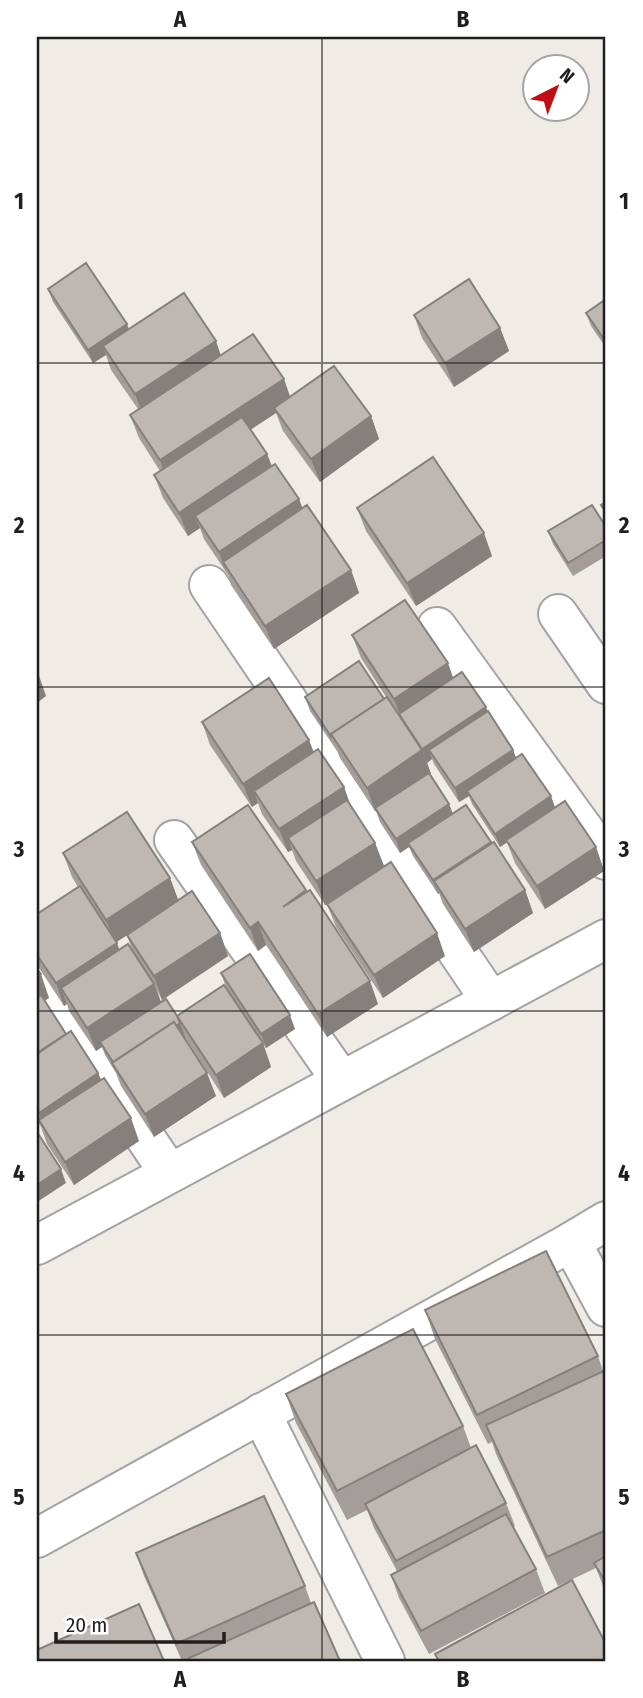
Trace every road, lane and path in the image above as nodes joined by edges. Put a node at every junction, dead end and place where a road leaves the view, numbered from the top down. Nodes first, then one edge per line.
1 (209, 585) dead end
2 (558, 614) dead end
3 (437, 626) dead end
4 (606, 684) edge
5 (174, 840) dead end
6 (606, 860) edge
7 (606, 939) edge
8 (37, 975) edge
9 (491, 1002) junction
10 (341, 1080) junction
11 (169, 1173) junction
12 (606, 1221) edge
13 (571, 1242) junction
14 (37, 1245) edge
15 (606, 1307) edge
16 (261, 1413) junction
17 (37, 1538) edge
18 (385, 1661) edge

1 - 9 street
2 - 4 street
3 - 6 street
5 - 10 street
7 - 9 street
8 - 11 street
9 - 10 street
10 - 11 street
11 - 14 street
12 - 13 street
13 - 15 street
13 - 16 street
16 - 17 street
16 - 18 street

